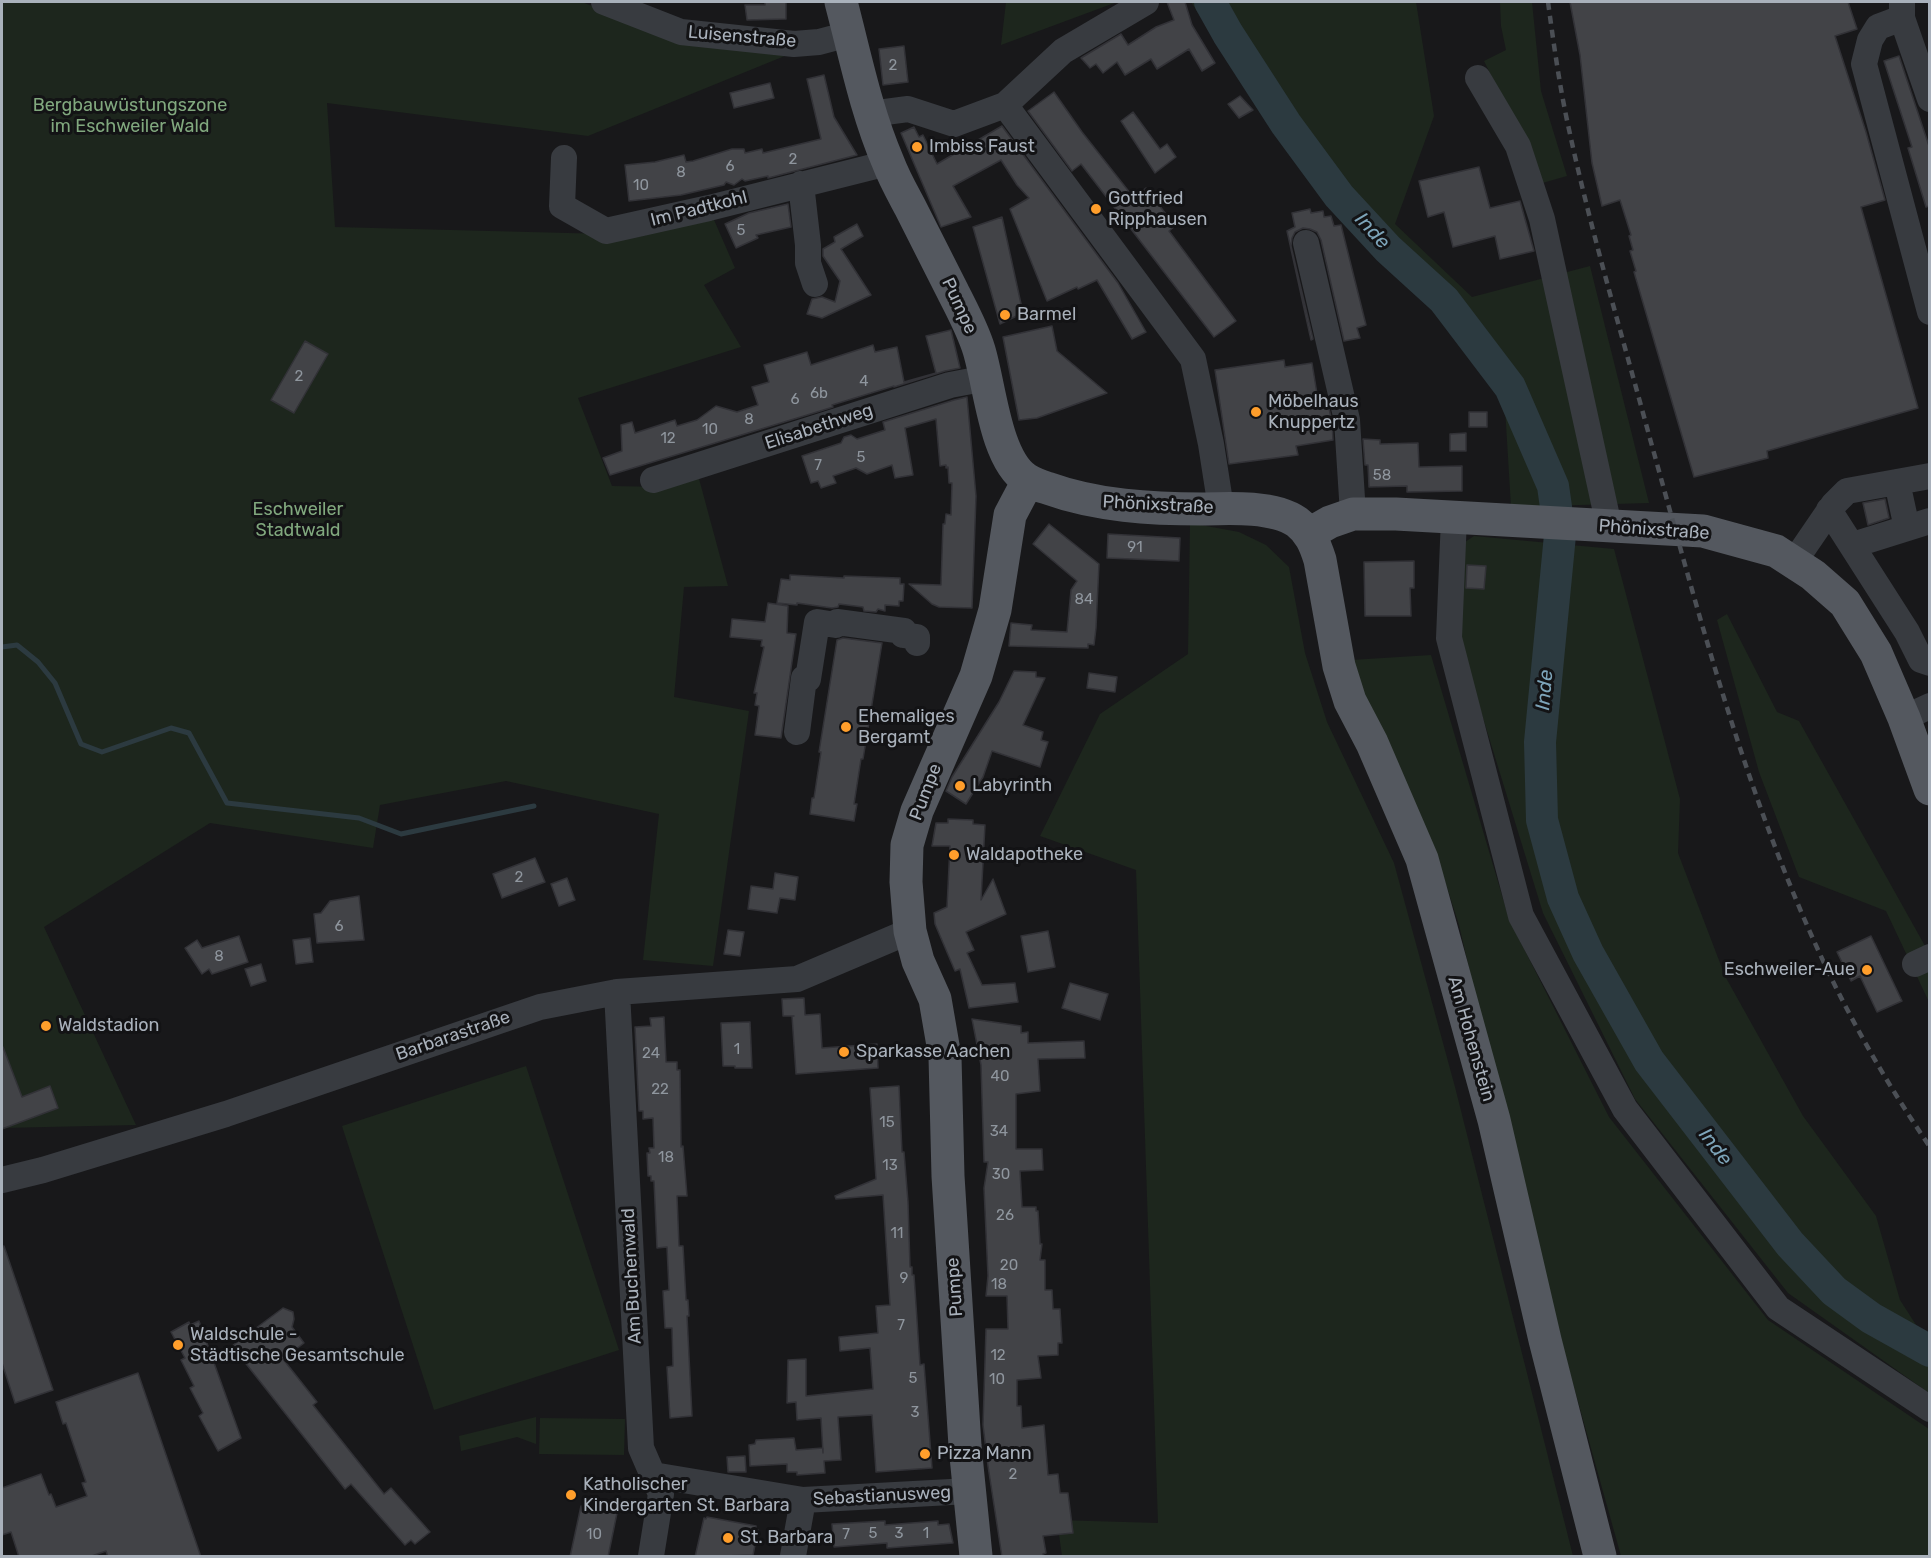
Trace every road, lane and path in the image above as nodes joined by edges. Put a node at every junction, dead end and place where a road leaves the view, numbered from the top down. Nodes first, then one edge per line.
1 (604, 2) edge
2 (841, 2) edge
3 (1146, 2) edge
4 (1902, 10) edge
5 (849, 34) junction
6 (1478, 78) dead end
7 (1929, 99) edge
8 (1005, 105) junction
9 (870, 114) junction
10 (564, 158) dead end
11 (888, 163) junction
12 (801, 184) junction
13 (1306, 243) dead end
14 (815, 284) dead end
15 (1929, 312) edge
16 (987, 378) junction
17 (1929, 476) edge
18 (653, 480) dead end
19 (1028, 481) junction
20 (1897, 482) junction
21 (1221, 508) junction
22 (1829, 510) junction
23 (1353, 513) junction
24 (1454, 518) junction
25 (1918, 525) edge
26 (1600, 526) junction
27 (1309, 534) junction
28 (1852, 545) junction
29 (1794, 562) junction
30 (917, 643) dead end
31 (1929, 663) edge
32 (1917, 712) edge
33 (797, 732) dead end
34 (1929, 789) edge
35 (910, 931) junction
36 (617, 992) junction
37 (2, 1180) edge
38 (1929, 1409) edge
39 (652, 1475) junction
40 (969, 1491) junction
41 (803, 1500) junction
42 (651, 1557) edge
43 (794, 1557) edge
44 (976, 1557) edge
45 (1600, 1557) edge

1 - 5 street, Luisenstraße
2 - 5 main road, Pumpe
3 - 8 street
4 - 7 street
4 - 15 street
5 - 9 main road, Pumpe
6 - 26 street
8 - 9 street
8 - 21 street
9 - 11 main road, Pumpe
10 - 12 street, Im Padtkohl
11 - 12 street, Im Padtkohl
11 - 16 main road, Pumpe
12 - 14 street
13 - 23 street
16 - 18 street, Elisabethweg
16 - 19 main road, Pumpe
17 - 20 street
19 - 21 main road, Phönixstraße
19 - 35 main road, Pumpe
20 - 22 street
20 - 25 street
21 - 27 main road, Phönixstraße
22 - 28 street
22 - 29 street
23 - 24 main road, Phönixstraße
23 - 27 main road, Phönixstraße
24 - 26 main road, Phönixstraße
24 - 38 street
25 - 28 street
26 - 29 main road, Phönixstraße
27 - 45 main road, Am Hohenstein
28 - 31 street
29 - 32 main road, Phönixstraße
30 - 33 street
32 - 34 main road, Phönixstraße
35 - 36 street, Barbarastraße
35 - 40 main road, Pumpe
36 - 37 street, Barbarastraße
36 - 39 street, Am Buchenwald
39 - 41 street, Sebastianusweg
39 - 42 street, Am Buchenwald
40 - 41 street, Sebastianusweg
40 - 44 main road, Pumpe
41 - 43 street

